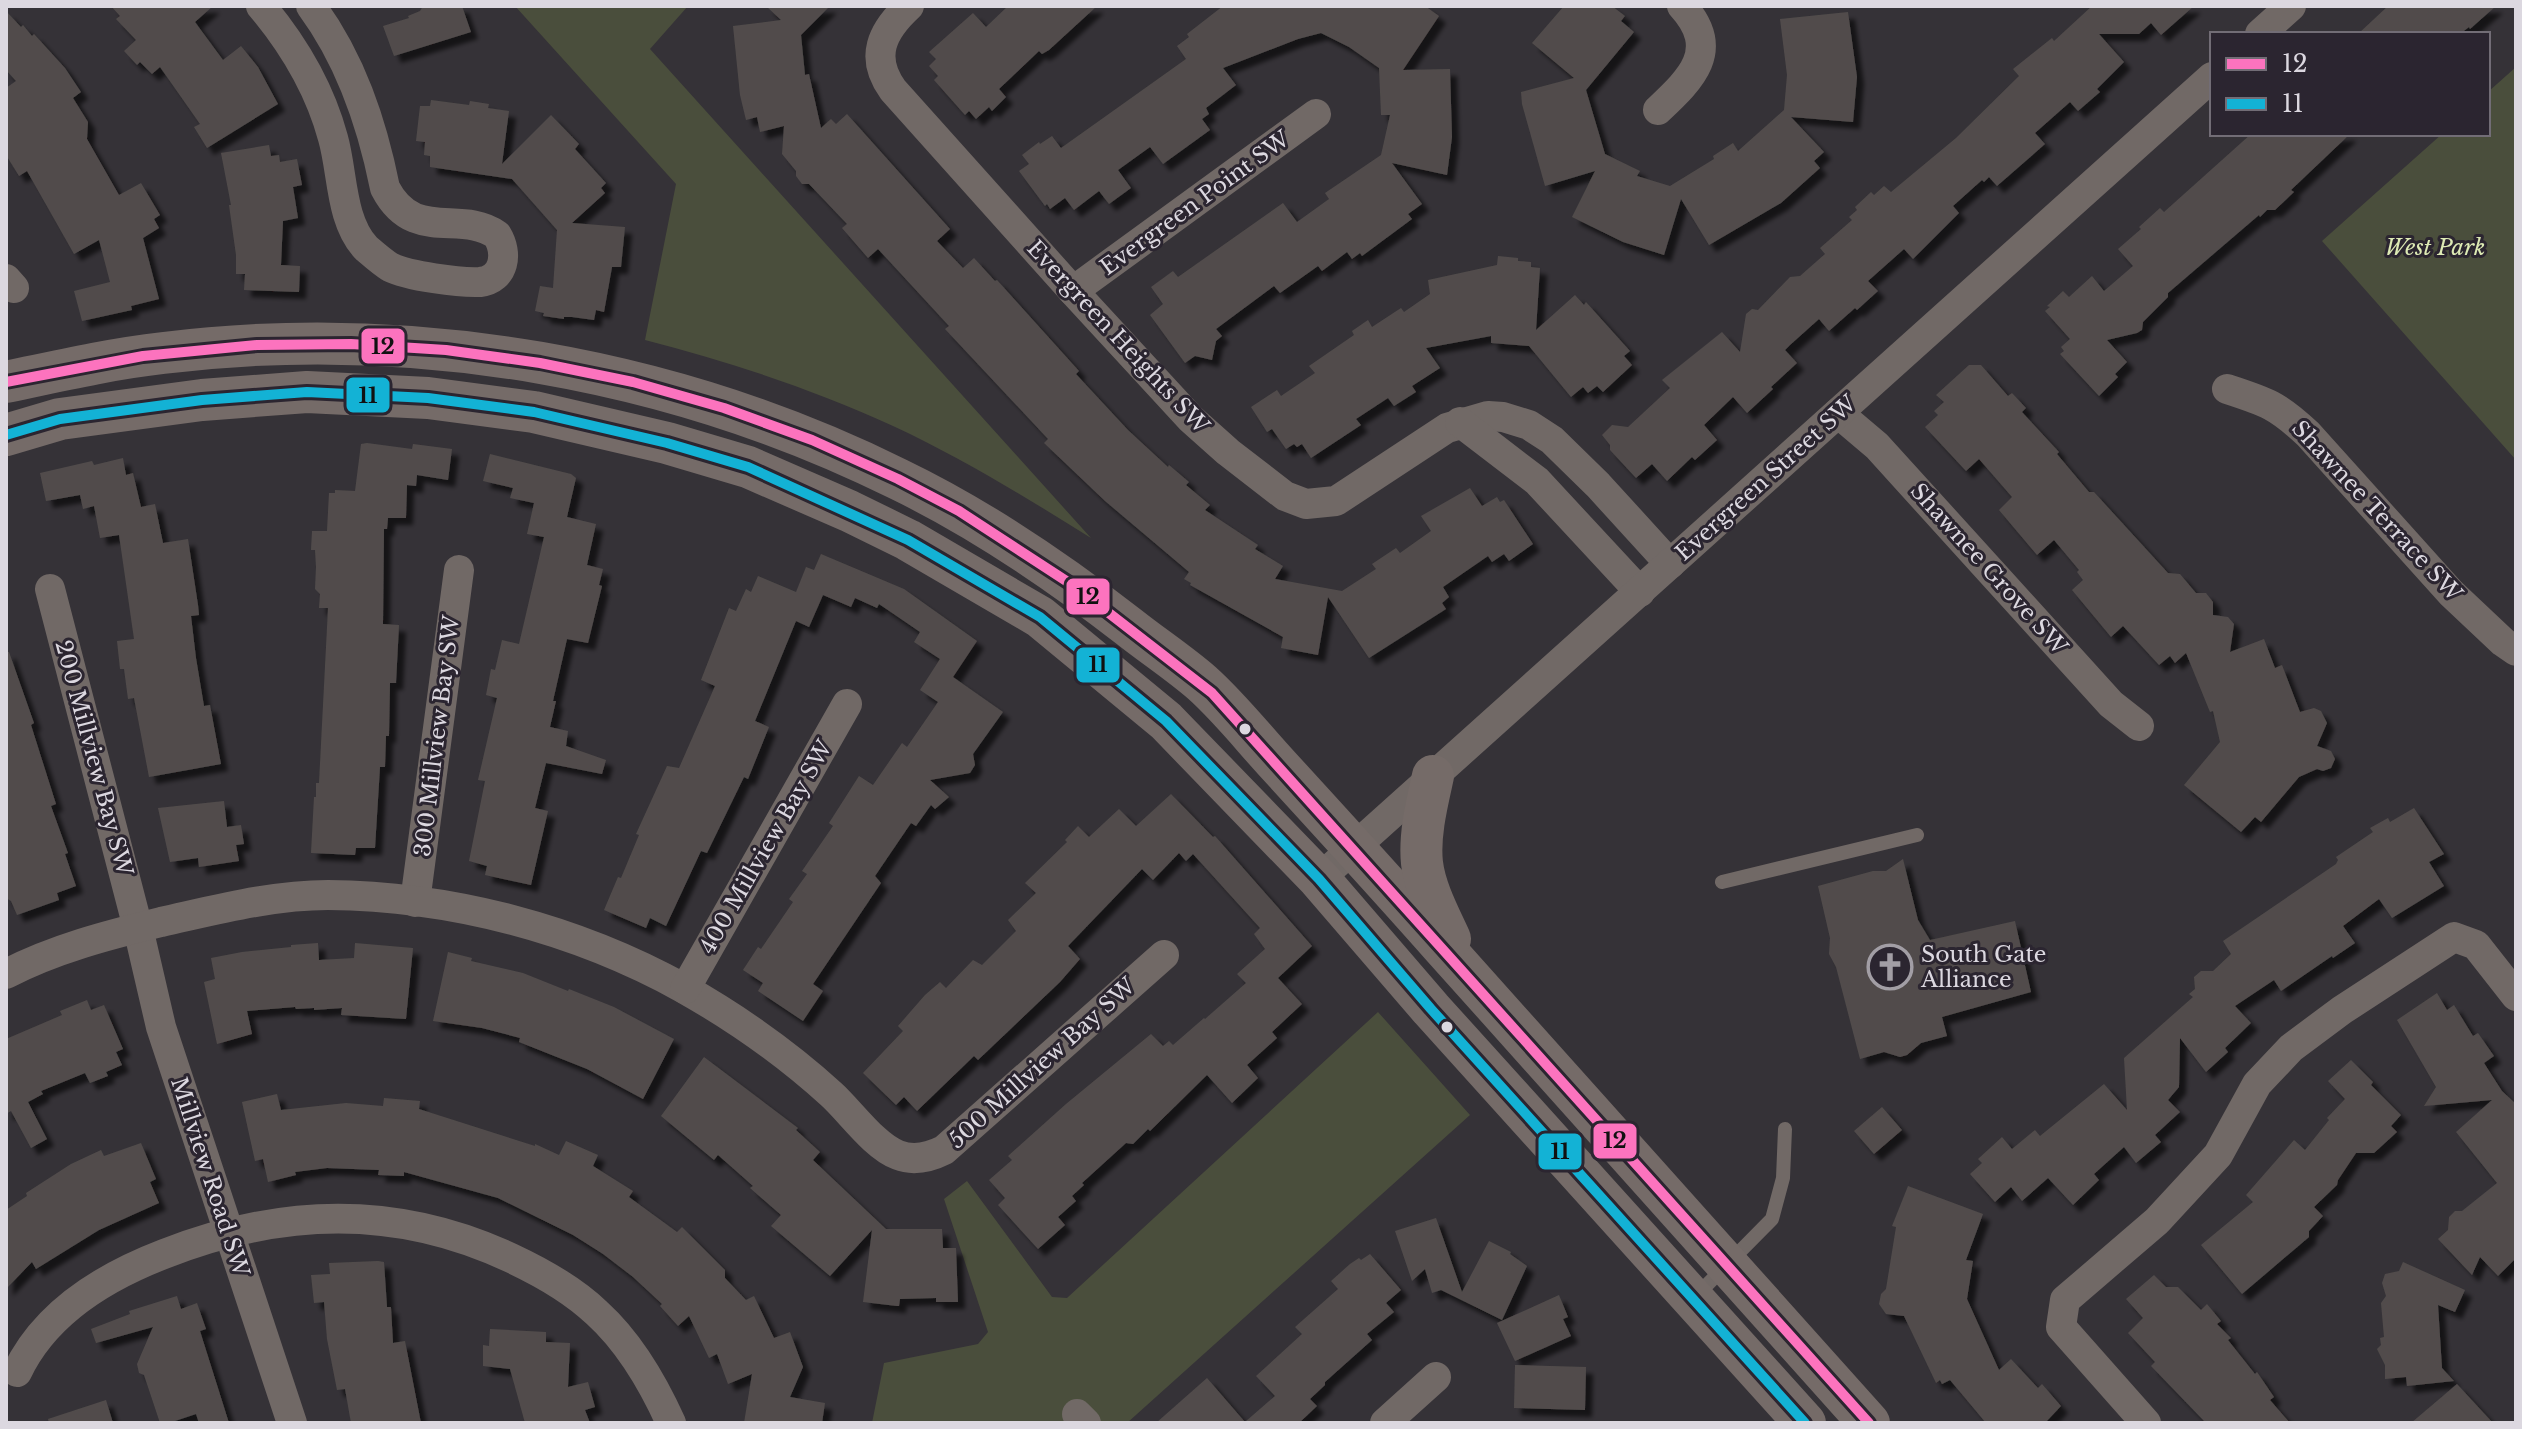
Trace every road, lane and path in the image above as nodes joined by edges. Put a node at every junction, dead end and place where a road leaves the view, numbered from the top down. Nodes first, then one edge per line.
1 (261, 6) edge
2 (311, 6) edge
3 (909, 6) edge
4 (1682, 6) edge
5 (2291, 6) edge
6 (2262, 32) edge
7 (2210, 79) edge
8 (1658, 110) dead end
9 (1316, 114) dead end
10 (403, 212) junction
11 (374, 254) junction
12 (1073, 291) junction
13 (6, 382) edge
14 (2227, 389) dead end
15 (1838, 413) junction
16 (1460, 422) junction
17 (6, 435) edge
18 (1670, 564) junction
19 (459, 570) dead end
20 (50, 589) dead end
21 (1640, 592) junction
22 (2516, 651) edge
23 (847, 704) dead end
24 (2139, 726) dead end
25 (1433, 776) junction
26 (1917, 835) dead end
27 (1353, 847) junction
28 (1319, 879) junction
29 (1722, 882) dead end
30 (415, 902) junction
31 (138, 928) junction
32 (1164, 955) dead end
33 (1465, 973) junction
34 (6, 974) edge
35 (685, 989) junction
36 (2516, 996) edge
37 (1785, 1129) dead end
38 (229, 1233) junction
39 (1727, 1266) junction
40 (1693, 1298) junction
41 (17, 1372) dead end
42 (1436, 1377) dead end
43 (292, 1423) edge
44 (671, 1423) edge
45 (1385, 1423) edge
46 (1805, 1423) edge
47 (1869, 1423) edge
48 (2146, 1423) edge

1 - 11 street
2 - 10 street
3 - 12 street, Evergreen Heights SW
4 - 8 street
5 - 6 street
7 - 15 street, Evergreen Street SW
9 - 12 street, Evergreen Point SW
10 - 11 street
10 - 11 street
12 - 16 street, Evergreen Heights SW
13 - 27 main road
14 - 22 street, Shawnee Terrace SW
15 - 18 street, Evergreen Street SW
15 - 24 street, Shawnee Grove SW
16 - 18 street, Evergreen Heights SW
16 - 21 street
17 - 28 main road
18 - 21 street, Evergreen Street SW
19 - 30 street, 300 Millview Bay SW
20 - 31 street, 200 Millview Bay SW
21 - 25 street, Evergreen Street SW
23 - 35 street, 400 Millview Bay SW
25 - 27 street, Evergreen Street SW
25 - 33 main road
26 - 29 lane
27 - 28 street, Evergreen Street SW
27 - 33 main road
28 - 40 main road
30 - 31 street
30 - 35 street
31 - 34 street
31 - 38 street, Millview Road SW
32 - 35 street, 500 Millview Bay SW
33 - 39 main road
36 - 48 street
37 - 39 lane
38 - 41 street
38 - 43 street, Millview Road SW
38 - 44 street
39 - 40 lane
39 - 47 main road
40 - 46 main road
42 - 45 street

